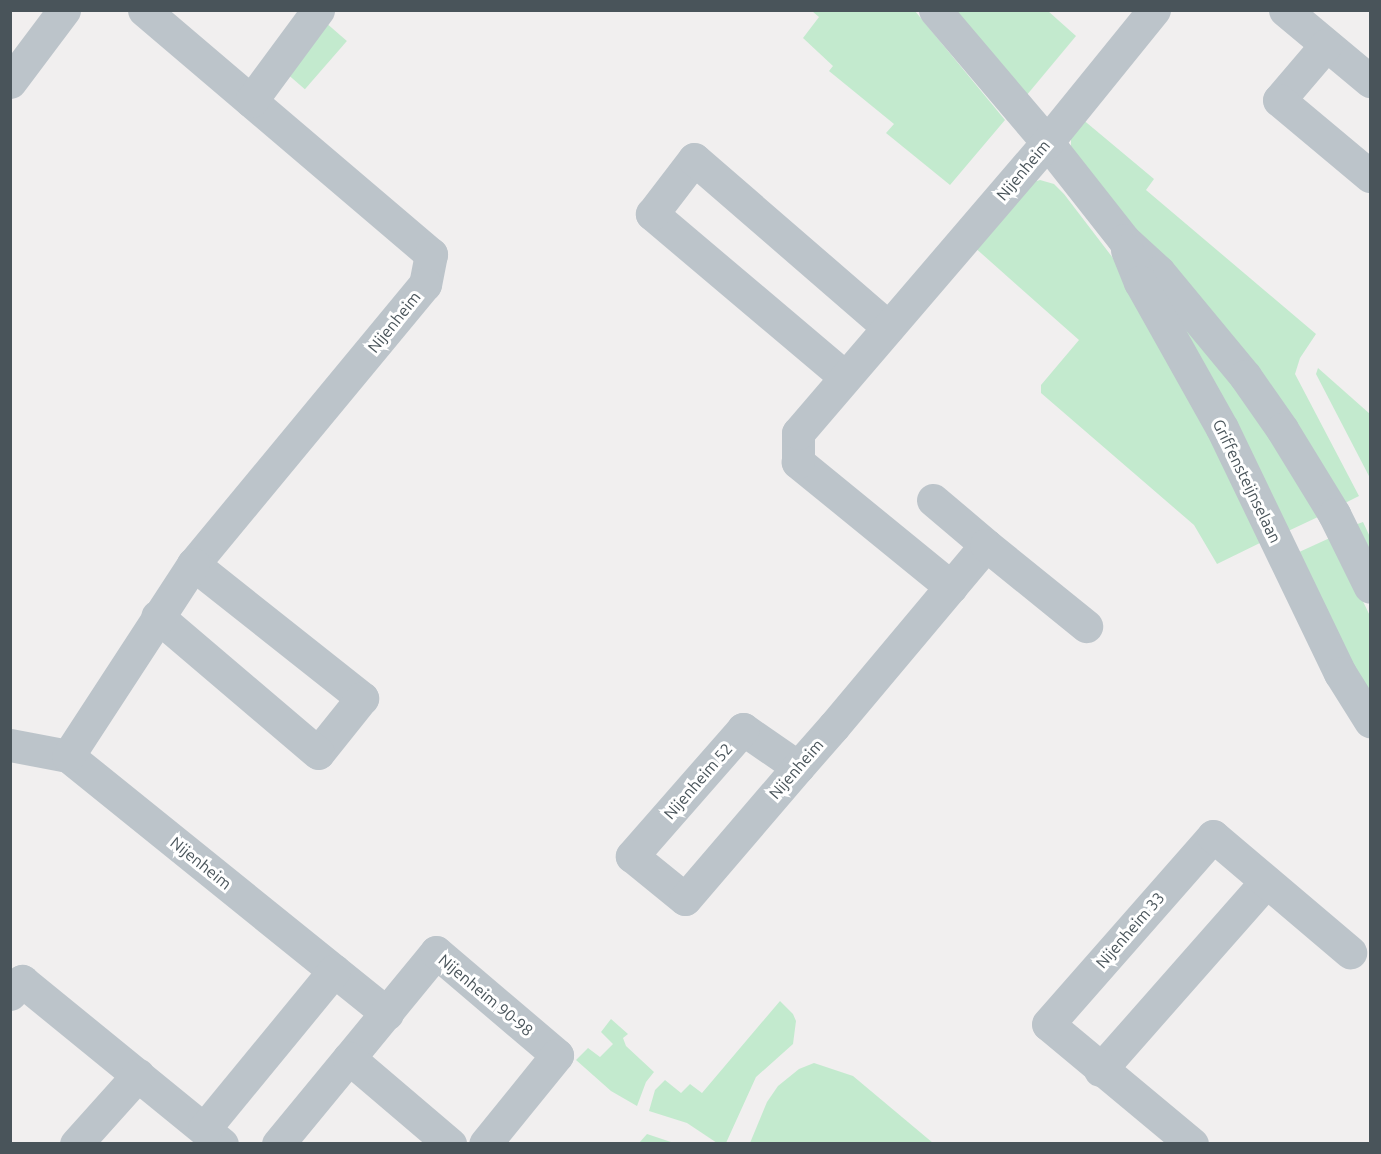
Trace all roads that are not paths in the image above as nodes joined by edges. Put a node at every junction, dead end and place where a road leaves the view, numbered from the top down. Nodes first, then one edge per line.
1 (64, 10) edge
2 (144, 10) edge
3 (318, 10) edge
4 (935, 10) edge
5 (1154, 10) edge
6 (1285, 10) edge
7 (1326, 45) junction
8 (1371, 81) edge
9 (10, 82) edge
10 (251, 101) junction
11 (1047, 142) junction
12 (1371, 176) edge
13 (1124, 240) junction
14 (888, 327) junction
15 (845, 377) junction
16 (933, 500) dead end
17 (986, 545) junction
18 (193, 564) junction
19 (951, 587) junction
20 (1371, 587) edge
21 (157, 616) junction
22 (1086, 626) dead end
23 (1371, 721) edge
24 (10, 745) edge
25 (68, 756) junction
26 (798, 767) junction
27 (632, 856) joint
28 (1266, 882) junction
29 (1350, 952) dead end
30 (334, 970) junction
31 (10, 994) edge
32 (387, 1013) junction
33 (349, 1058) junction
34 (1100, 1070) junction
35 (138, 1075) junction
36 (213, 1136) edge
37 (76, 1143) edge
38 (278, 1143) edge
39 (450, 1143) edge
40 (485, 1143) edge
41 (1192, 1143) edge

1 - 9 street
2 - 10 street, Nijenheim
3 - 10 street
4 - 11 street, Griffensteijnselaan
5 - 11 street, Nijenheim
6 - 7 street
7 - 8 street
7 - 12 street
10 - 18 street, Nijenheim
11 - 13 street, Griffensteijnselaan
11 - 14 street, Nijenheim
13 - 20 street, Griffensteijnselaan
13 - 23 street, Griffensteijnselaan
14 - 15 street, Nijenheim
14 - 15 street
15 - 19 street, Nijenheim
16 - 17 street
17 - 19 street, Nijenheim
17 - 22 street
18 - 21 street, Nijenheim
18 - 21 street
19 - 26 street, Nijenheim
21 - 25 street, Nijenheim
24 - 25 street, Nijenheim
25 - 30 street, Nijenheim
26 - 27 street, Nijenheim 52
26 - 27 street, Nijenheim
28 - 29 street, Nijenheim 33
28 - 34 street
28 - 34 street, Nijenheim 33
30 - 32 street, Nijenheim
30 - 36 street
31 - 35 street
32 - 33 street, Nijenheim 90-98
32 - 40 street, Nijenheim 90-98
33 - 38 street
33 - 39 street
34 - 41 street, Nijenheim 33
35 - 36 street
35 - 37 street

